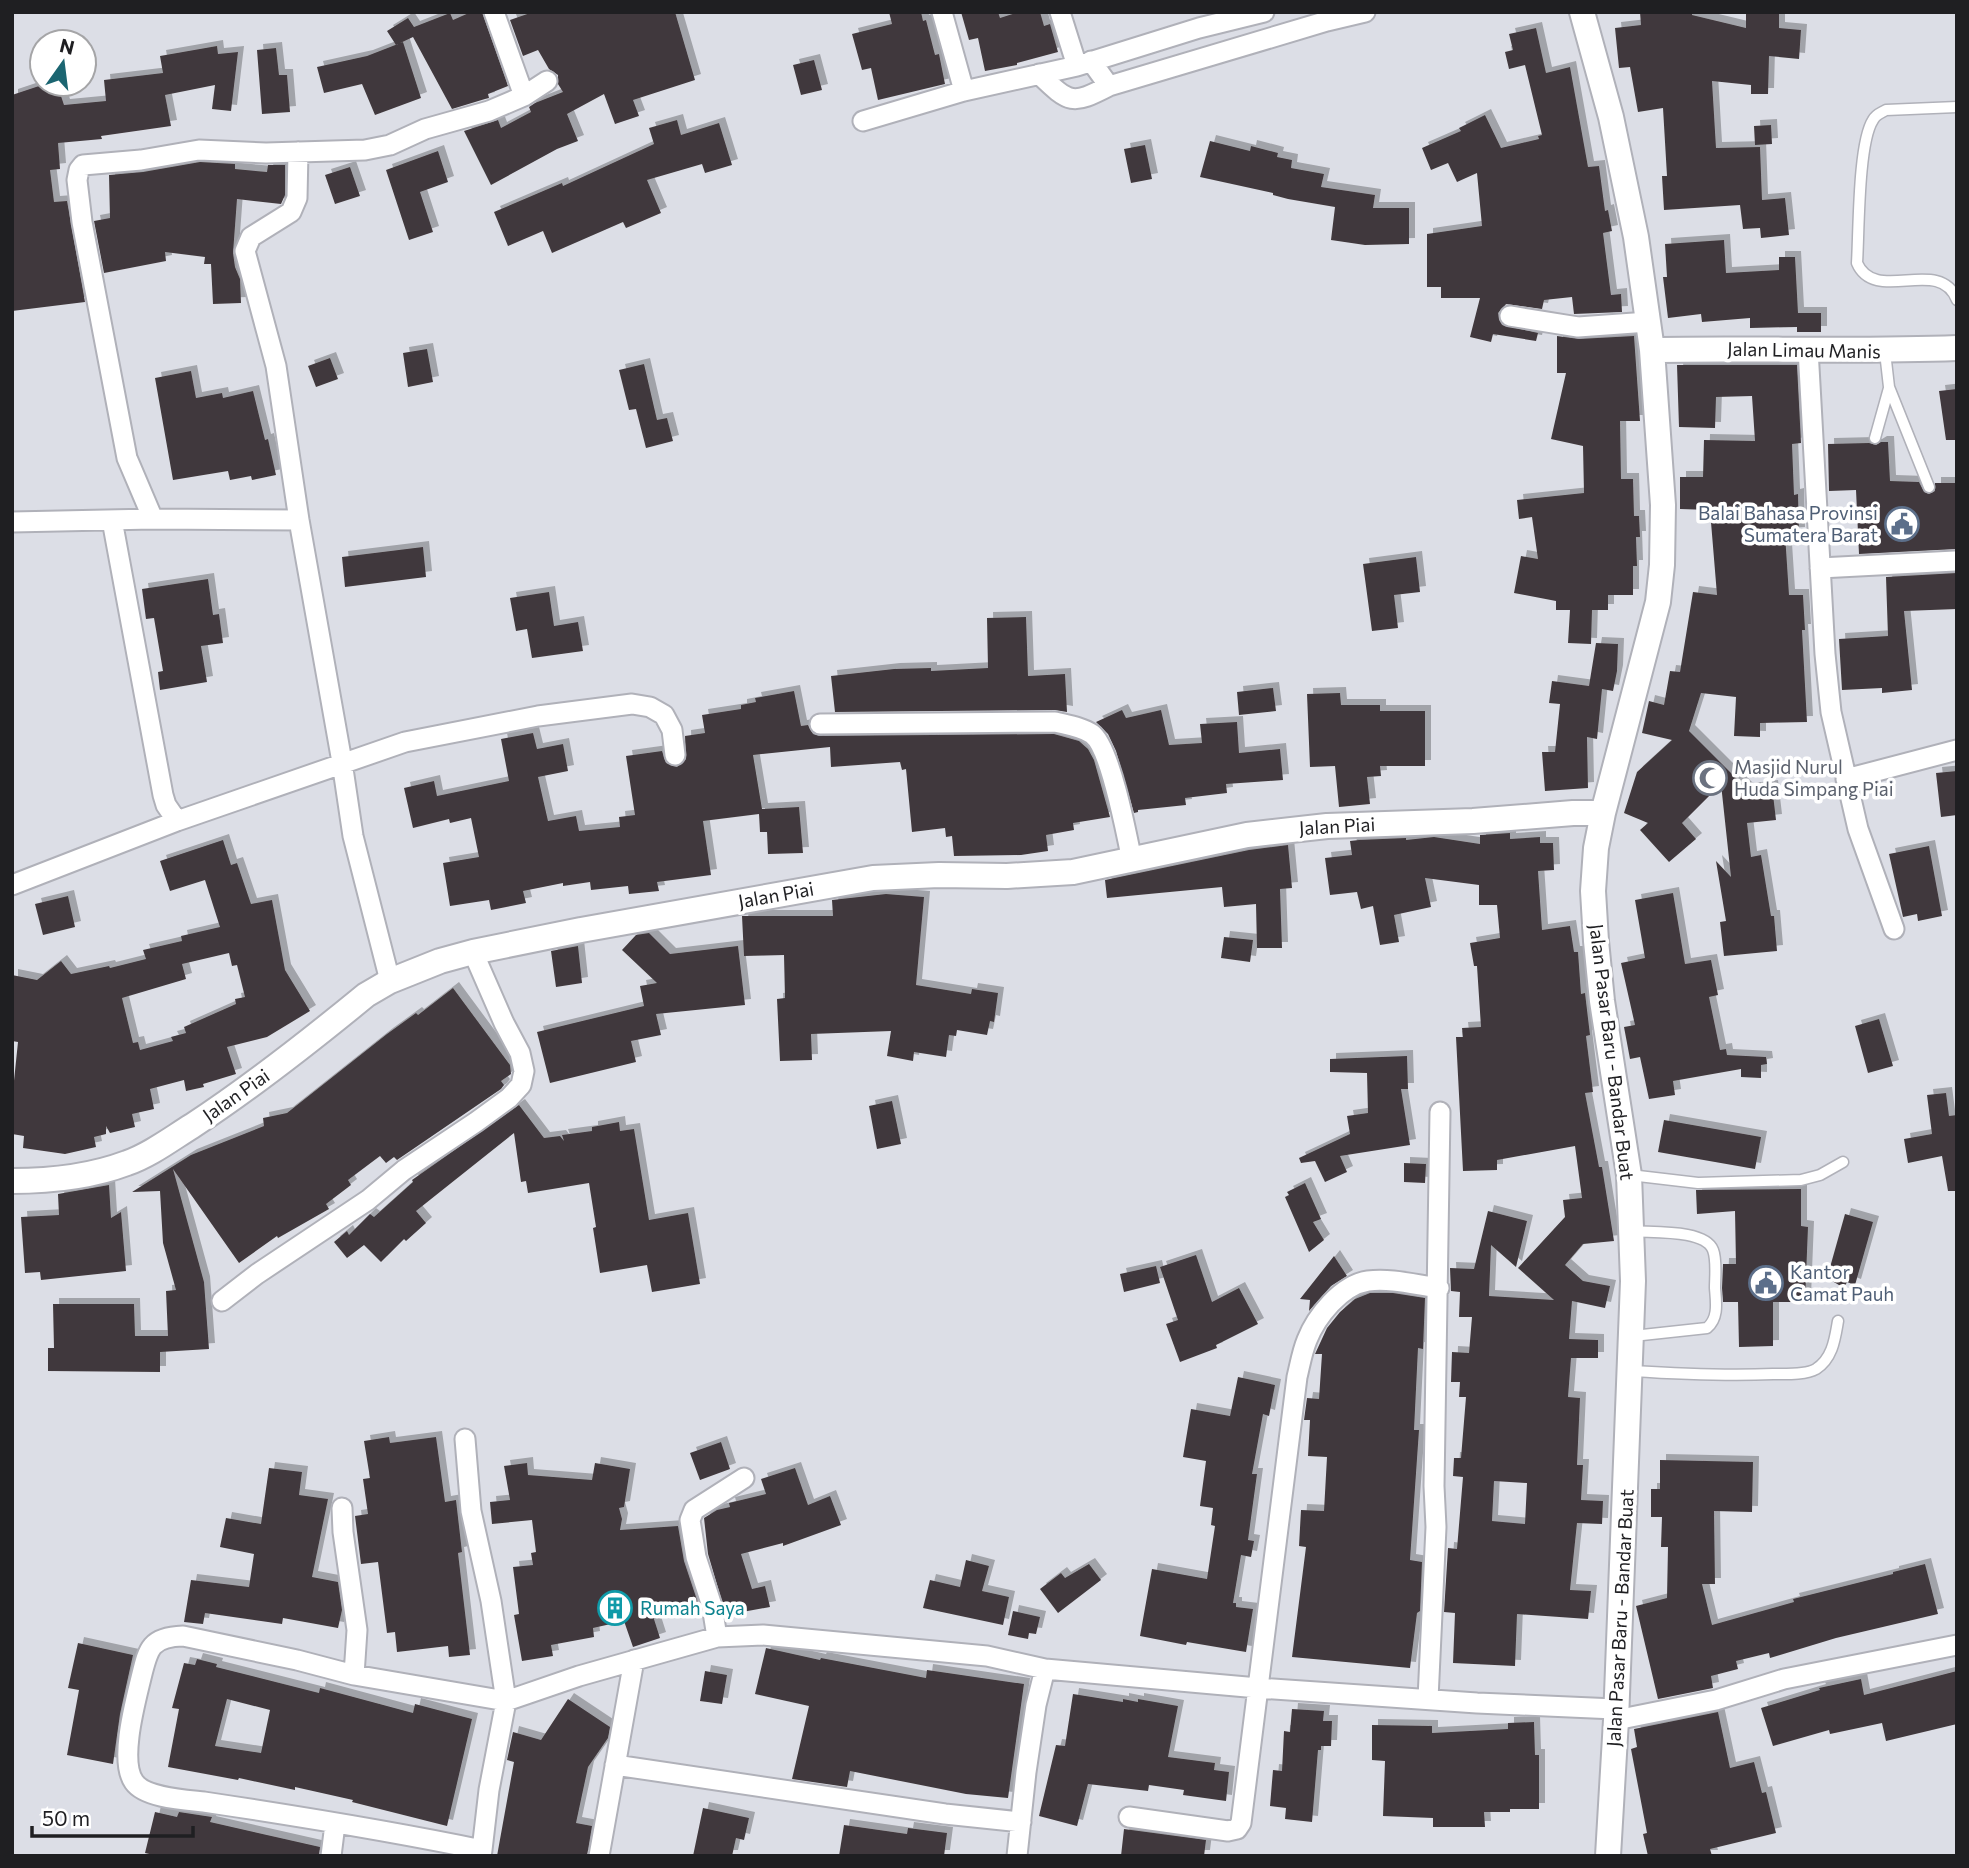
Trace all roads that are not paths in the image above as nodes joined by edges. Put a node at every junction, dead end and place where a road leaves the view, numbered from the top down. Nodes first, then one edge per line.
1 (494, 12) edge
2 (942, 12) edge
3 (1060, 12) edge
4 (1264, 12) edge
5 (1365, 12) edge
6 (1582, 12) edge
7 (1197, 20) edge
8 (1084, 63) junction
9 (1039, 74) junction
10 (547, 80) dead end
11 (1110, 86) junction
12 (964, 91) junction
13 (524, 96) junction
14 (1957, 107) edge
15 (863, 121) dead end
16 (298, 152) junction
17 (1957, 300) edge
18 (1510, 316) dead end
19 (1648, 322) junction
20 (1957, 348) edge
21 (1808, 349) junction
22 (1652, 350) junction
23 (1885, 351) junction
24 (1889, 387) junction
25 (1875, 438) dead end
26 (1929, 487) dead end
27 (153, 519) junction
28 (112, 520) junction
29 (299, 520) junction
30 (12, 523) edge
31 (1955, 561) edge
32 (1820, 568) junction
33 (820, 724) dead end
34 (1957, 750) edge
35 (675, 755) dead end
36 (342, 762) junction
37 (1846, 779) junction
38 (1603, 813) junction
39 (177, 821) junction
40 (1132, 860) junction
41 (12, 884) edge
42 (1894, 929) dead end
43 (473, 952) junction
44 (390, 981) junction
45 (1440, 1112) dead end
46 (1843, 1161) dead end
47 (1629, 1175) junction
48 (12, 1181) edge
49 (1631, 1231) junction
50 (1438, 1288) junction
51 (222, 1301) dead end
52 (1838, 1321) dead end
53 (1632, 1336) junction
54 (1631, 1371) junction
55 (465, 1439) dead end
56 (744, 1478) dead end
57 (342, 1508) dead end
58 (717, 1637) junction
59 (1957, 1644) edge
60 (634, 1660) junction
61 (1045, 1669) junction
62 (354, 1675) junction
63 (1258, 1688) junction
64 (1428, 1699) junction
65 (506, 1701) junction
66 (1616, 1715) junction
67 (615, 1765) junction
68 (1129, 1817) dead end
69 (1021, 1822) junction
70 (335, 1824) junction
71 (482, 1853) edge
72 (331, 1856) edge
73 (599, 1856) edge
74 (1017, 1856) edge
75 (1608, 1856) edge

1 - 13 street
2 - 12 street
3 - 8 street
4 - 7 street
5 - 11 street
6 - 19 street, Jalan Pasar Baru - Bandar Buat
7 - 8 street
8 - 9 street
8 - 11 street
9 - 11 street
9 - 12 street
10 - 13 street
12 - 15 street
13 - 16 street
14 - 17 lane
16 - 27 street
16 - 29 street
18 - 19 street
19 - 22 street, Jalan Pasar Baru - Bandar Buat
20 - 23 street, Jalan Limau Manis
21 - 22 street, Jalan Limau Manis
21 - 23 street, Jalan Limau Manis
21 - 32 street
22 - 38 street, Jalan Pasar Baru - Bandar Buat
23 - 24 lane
24 - 25 lane
24 - 26 lane
27 - 28 street
27 - 29 street
28 - 30 street
28 - 39 street
29 - 36 street
31 - 32 street
32 - 37 street
33 - 40 street
34 - 37 street
35 - 36 street
36 - 39 street
36 - 44 street
37 - 42 street
38 - 40 street, Jalan Piai
38 - 47 street, Jalan Pasar Baru - Bandar Buat
39 - 41 street
40 - 43 street, Jalan Piai
43 - 44 street, Jalan Piai
43 - 51 street
44 - 48 street, Jalan Piai
45 - 50 street
46 - 47 lane
47 - 49 street, Jalan Pasar Baru - Bandar Buat
49 - 53 street, Jalan Pasar Baru - Bandar Buat
49 - 53 lane
50 - 63 street
50 - 64 street
52 - 54 lane
53 - 54 street, Jalan Pasar Baru - Bandar Buat
54 - 66 street, Jalan Pasar Baru - Bandar Buat
55 - 65 street
56 - 58 street
57 - 62 street
58 - 60 street
58 - 61 street
59 - 66 street
60 - 65 street
60 - 67 street
61 - 63 street
61 - 69 street
62 - 65 street
62 - 70 street
63 - 64 street
63 - 68 street
64 - 66 street
65 - 71 street
66 - 75 street, Jalan Pasar Baru - Bandar Buat
67 - 69 street
67 - 73 street
69 - 74 street
70 - 71 street
70 - 72 street

